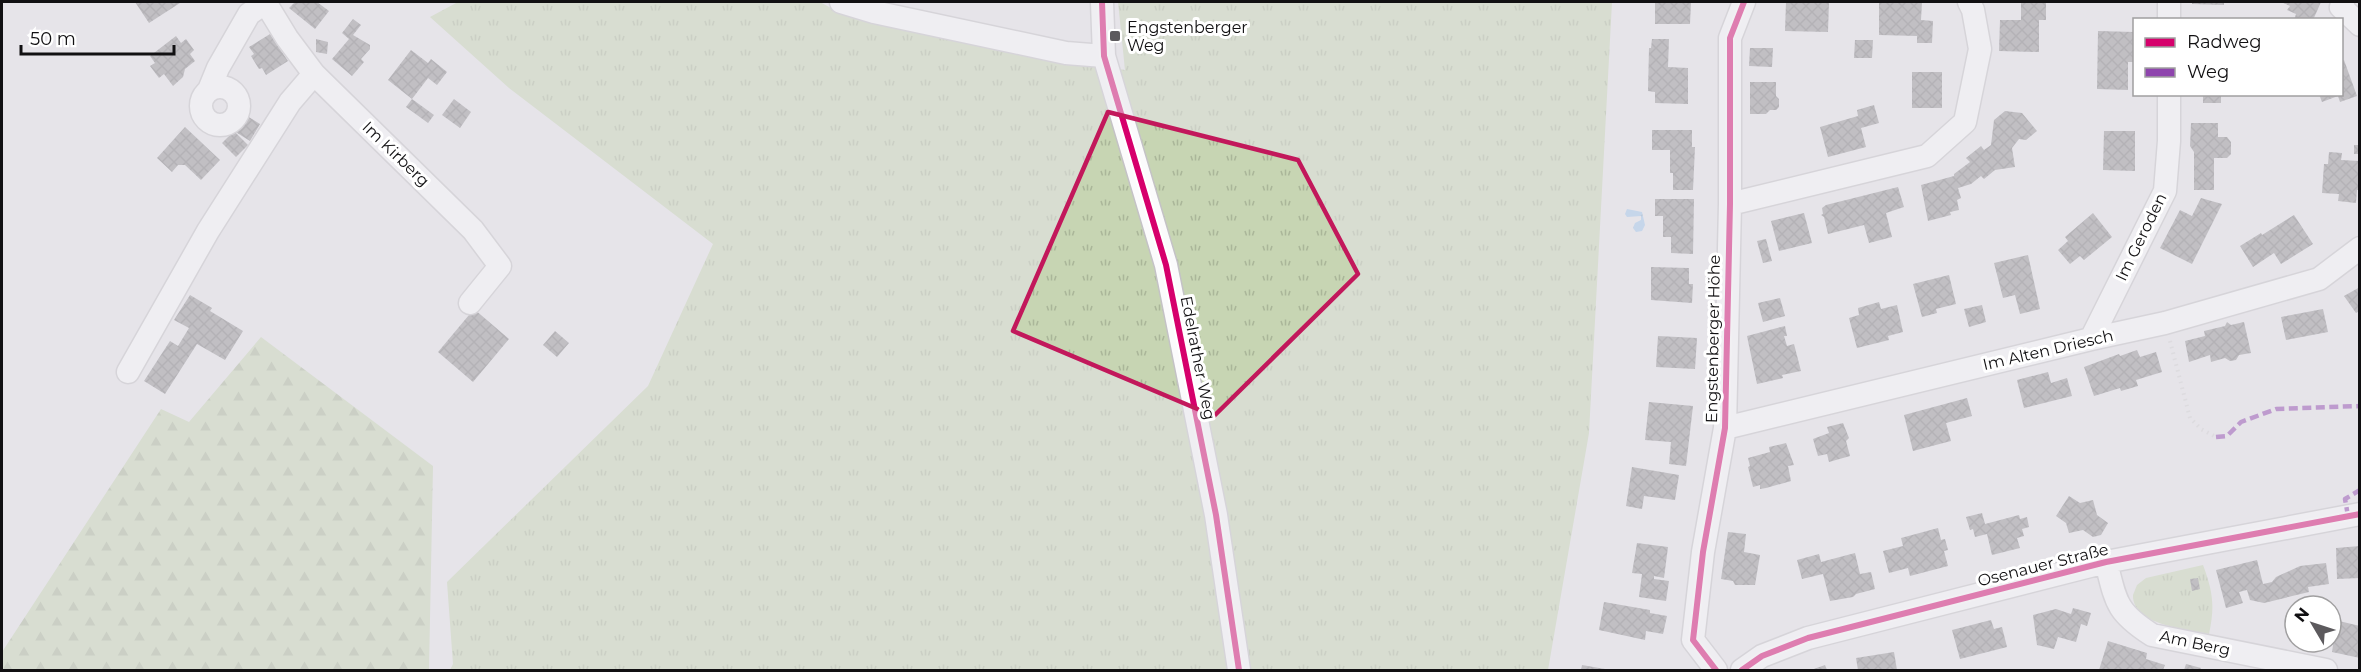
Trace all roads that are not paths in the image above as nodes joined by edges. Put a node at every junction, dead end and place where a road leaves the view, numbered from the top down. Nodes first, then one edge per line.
1 (265, 2) edge
2 (841, 2) edge
3 (1102, 2) edge
4 (1744, 2) edge
5 (1970, 2) edge
6 (2169, 2) edge
7 (2343, 2) edge
8 (2169, 18) edge
9 (2360, 25) edge
10 (1104, 56) junction
11 (315, 74) junction
12 (209, 90) dead end
13 (2169, 96) edge
14 (1730, 204) junction
15 (2360, 248) edge
16 (470, 303) dead end
17 (2091, 339) junction
18 (128, 372) dead end
19 (1725, 428) junction
20 (2360, 514) edge
21 (2106, 562) junction
22 (1239, 670) edge
23 (1718, 670) edge
24 (1734, 670) edge
25 (1742, 670) edge
26 (2326, 670) edge

1 - 11 street, Im Kirberg
1 - 12 street
2 - 10 street
3 - 10 street, Edelrather Weg
4 - 14 street, Engstenberger Höhe
5 - 14 street
6 - 8 street
7 - 9 street
10 - 22 street, Edelrather Weg
11 - 16 street, Im Kirberg
11 - 18 street
13 - 17 street, Im Geroden
14 - 19 street, Engstenberger Höhe
15 - 17 street, Im Alten Driesch
17 - 19 street, Im Alten Driesch
19 - 23 street, Engstenberger Höhe
20 - 21 street, Osenauer Straße
21 - 25 street, Osenauer Straße
21 - 26 street, Am Berg
23 - 24 street

